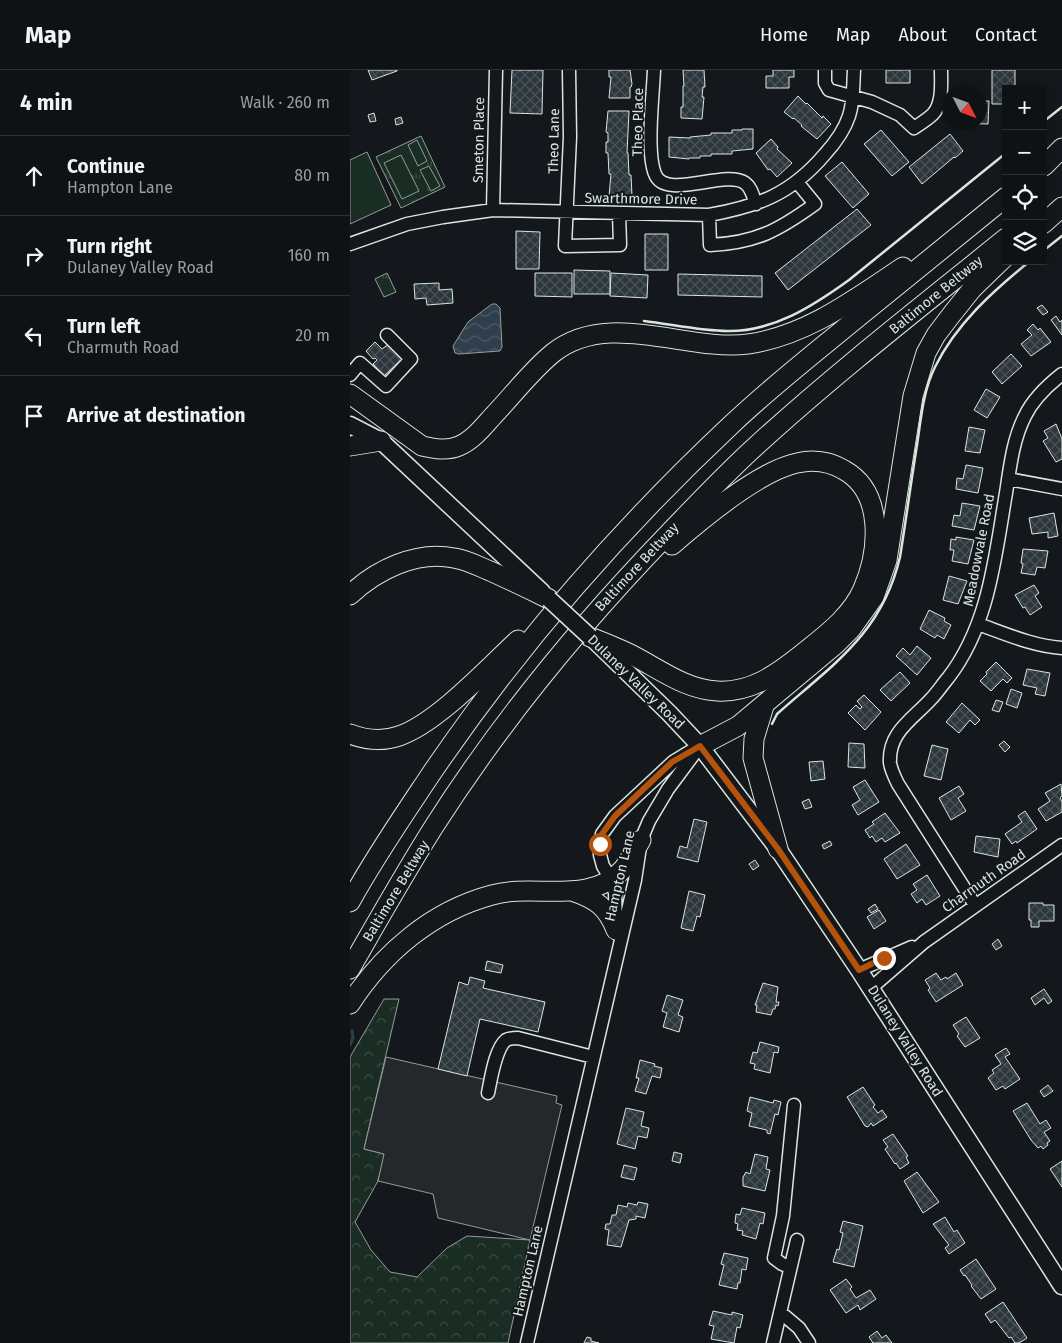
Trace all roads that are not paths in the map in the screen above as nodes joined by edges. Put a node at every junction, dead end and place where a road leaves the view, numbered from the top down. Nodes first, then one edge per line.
1 (496, 70) edge
2 (569, 70) edge
3 (654, 70) edge
4 (824, 70) edge
5 (854, 70) edge
6 (941, 70) edge
7 (853, 96) junction
8 (1062, 150) edge
9 (1047, 163) edge
10 (797, 182) junction
11 (1062, 192) edge
12 (1000, 202) edge
13 (756, 204) junction
14 (1047, 205) edge
15 (1062, 206) edge
16 (493, 210) junction
17 (567, 212) junction
18 (619, 213) junction
19 (709, 215) junction
20 (1047, 220) edge
21 (1002, 241) edge
22 (350, 244) edge
23 (1002, 260) edge
24 (387, 335) dead end
25 (350, 374) edge
26 (1062, 374) edge
27 (350, 394) edge
28 (350, 425) edge
29 (381, 441) junction
30 (350, 446) edge
31 (1008, 479) junction
32 (1062, 489) edge
33 (513, 574) junction
34 (574, 587) junction
35 (350, 595) edge
36 (549, 599) joint
37 (599, 608) junction
38 (978, 624) junction
39 (590, 637) joint
40 (1062, 648) edge
41 (624, 658) junction
42 (764, 706) junction
43 (350, 734) edge
44 (700, 746) junction
45 (641, 840) junction
46 (1061, 847) edge
47 (778, 849) junction
48 (611, 879) junction
49 (572, 891) junction
50 (350, 902) edge
51 (975, 905) junction
52 (616, 930) junction
53 (924, 942) junction
54 (350, 969) edge
55 (859, 970) junction
56 (612, 972) junction
57 (871, 988) junction
58 (350, 1004) edge
59 (593, 1057) junction
60 (488, 1093) dead end
61 (794, 1105) dead end
62 (797, 1240) dead end
63 (790, 1267) junction
64 (1062, 1286) edge
65 (780, 1312) junction
66 (526, 1343) edge
67 (772, 1343) edge
68 (809, 1343) edge

1 - 16 street, Smeton Place
2 - 17 street, Theo Lane
3 - 13 street, Theo Place
4 - 7 street
5 - 7 street, Swarthmore Drive
6 - 7 street
7 - 10 street, Swarthmore Drive
8 - 9 highway
10 - 13 street, Swarthmore Drive
10 - 19 street
11 - 14 highway
12 - 27 highway
12 - 34 highway
13 - 19 street, Swarthmore Drive
15 - 20 highway
16 - 17 street, Swarthmore Drive
16 - 22 street, Swarthmore Drive
17 - 18 street, Swarthmore Drive
17 - 18 street, Theo Lane
18 - 19 street, Swarthmore Drive
21 - 37 highway, Baltimore Beltway
23 - 42 highway
24 - 25 street
26 - 31 street, Meadowvale Road
27 - 29 main road
28 - 29 main road
29 - 30 highway
29 - 33 main road
31 - 32 street
31 - 38 street, Meadowvale Road
33 - 35 highway
33 - 36 highway
34 - 43 highway
34 - 50 highway
36 - 39 main road, Dulaney Valley Road, bridge
37 - 41 highway
37 - 54 highway, Baltimore Beltway
38 - 40 street
38 - 51 street, Meadowvale Road
39 - 41 highway
41 - 44 main road, Dulaney Valley Road
42 - 44 highway
42 - 47 highway
44 - 45 street, Hampton Lane
44 - 47 main road, Dulaney Valley Road
44 - 48 street, Hampton Lane
45 - 48 highway
45 - 56 street, Hampton Lane
46 - 51 street, Charmuth Road
47 - 55 main road, Dulaney Valley Road
48 - 49 highway
48 - 52 street, Hampton Lane
49 - 52 highway
49 - 58 highway
51 - 53 street, Charmuth Road
52 - 56 street, Hampton Lane
53 - 55 street, Charmuth Road
53 - 57 street, Charmuth Road
55 - 57 main road, Dulaney Valley Road
56 - 59 street, Hampton Lane
57 - 64 main road, Dulaney Valley Road
59 - 60 street
59 - 66 street, Hampton Lane
61 - 63 street
62 - 63 street
63 - 65 street
65 - 67 street
65 - 68 street

